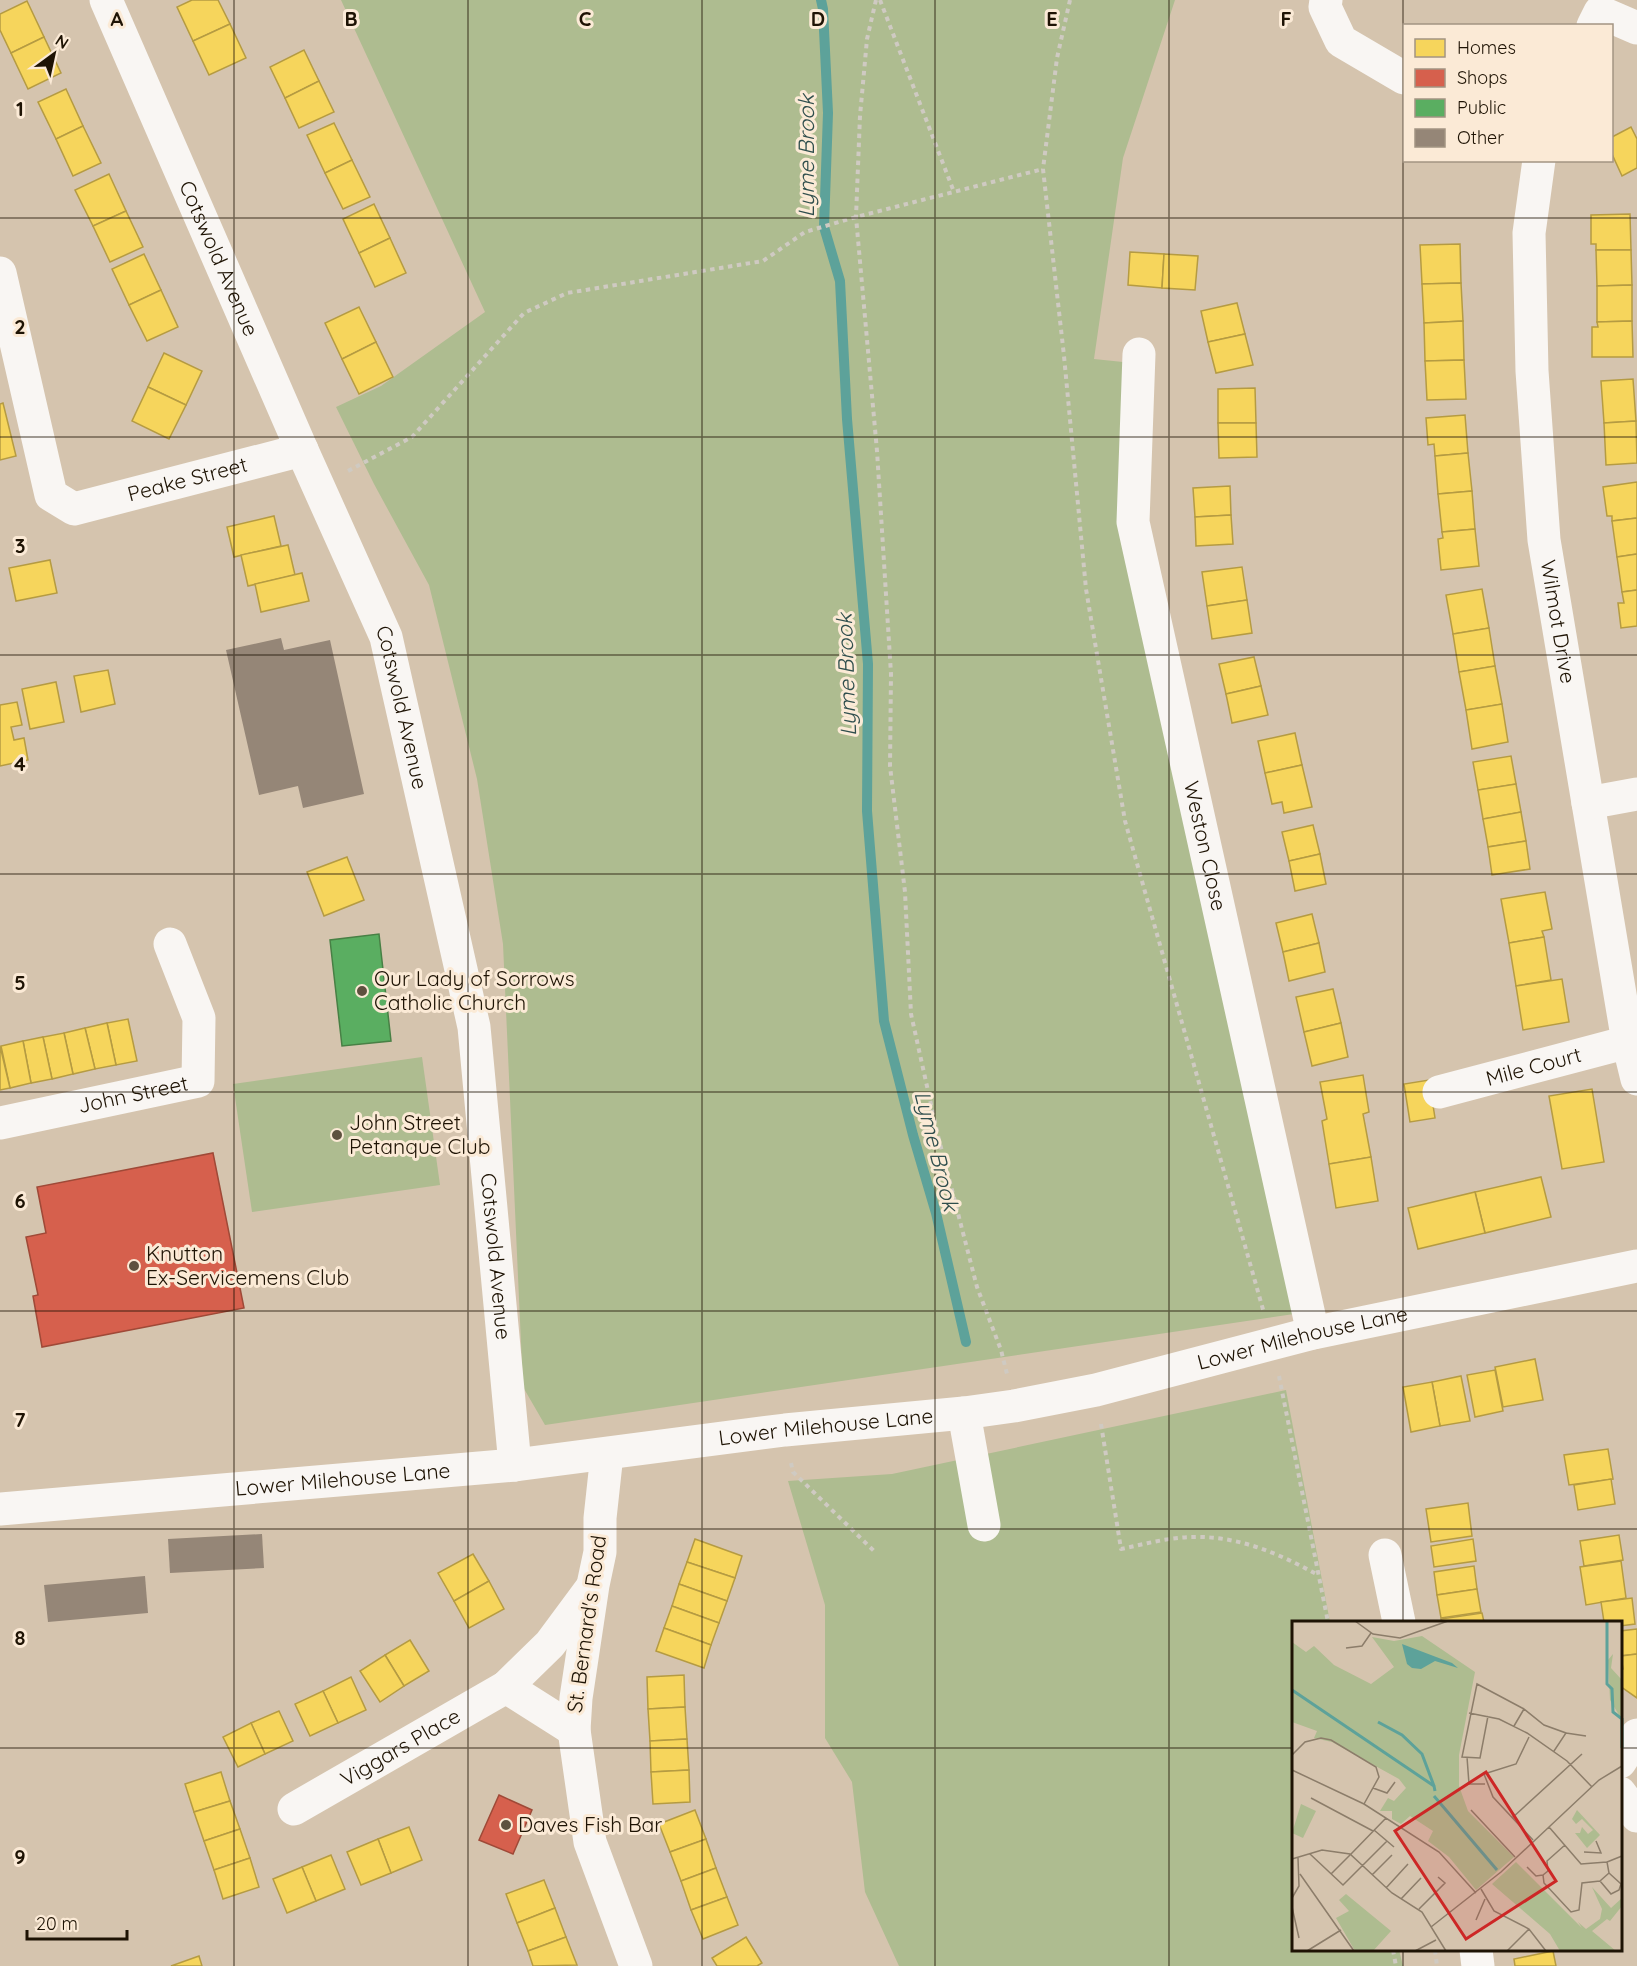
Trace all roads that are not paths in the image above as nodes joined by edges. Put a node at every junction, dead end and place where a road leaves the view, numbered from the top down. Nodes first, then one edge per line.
1 (106, 0) edge
2 (1326, 0) edge
3 (1596, 19) edge
4 (1637, 28) edge
5 (1403, 77) edge
6 (1539, 162) edge
7 (0, 273) edge
8 (1139, 354) dead end
9 (302, 450) junction
10 (1637, 794) edge
11 (1588, 803) junction
12 (170, 944) dead end
13 (1628, 1042) junction
14 (1637, 1079) edge
15 (1439, 1092) dead end
16 (0, 1123) edge
17 (1637, 1266) edge
18 (1313, 1333) junction
19 (964, 1413) junction
20 (607, 1454) junction
21 (514, 1465) junction
22 (0, 1509) edge
23 (984, 1525) dead end
24 (1385, 1555) dead end
25 (593, 1585) junction
26 (1399, 1621) edge
27 (506, 1687) junction
28 (574, 1730) junction
29 (1637, 1735) edge
30 (1622, 1759) edge
31 (1622, 1796) edge
32 (294, 1809) dead end
33 (1637, 1816) edge
34 (1476, 1951) edge
35 (636, 1966) edge
36 (1478, 1966) edge

1 - 9 street, Cotswold Avenue
2 - 5 street
3 - 4 street
6 - 11 street, Wilmot Drive
7 - 9 street, Peake Street
8 - 18 street, Weston Close
9 - 21 street, Cotswold Avenue
10 - 11 street
11 - 13 street, Wilmot Drive
12 - 16 street, John Street
13 - 14 street, Wilmot Drive
13 - 15 street, Mile Court
17 - 18 street, Lower Milehouse Lane
18 - 19 street, Lower Milehouse Lane
19 - 20 street, Lower Milehouse Lane
19 - 23 street
20 - 21 street, Lower Milehouse Lane
20 - 25 street, St. Bernard's Road
21 - 22 street, Lower Milehouse Lane
24 - 26 street
25 - 27 street, Viggars Place
25 - 28 street, St. Bernard's Road
27 - 28 street
27 - 32 street, Viggars Place
28 - 35 street, St. Bernard's Road
29 - 30 street
31 - 33 street
34 - 36 street

